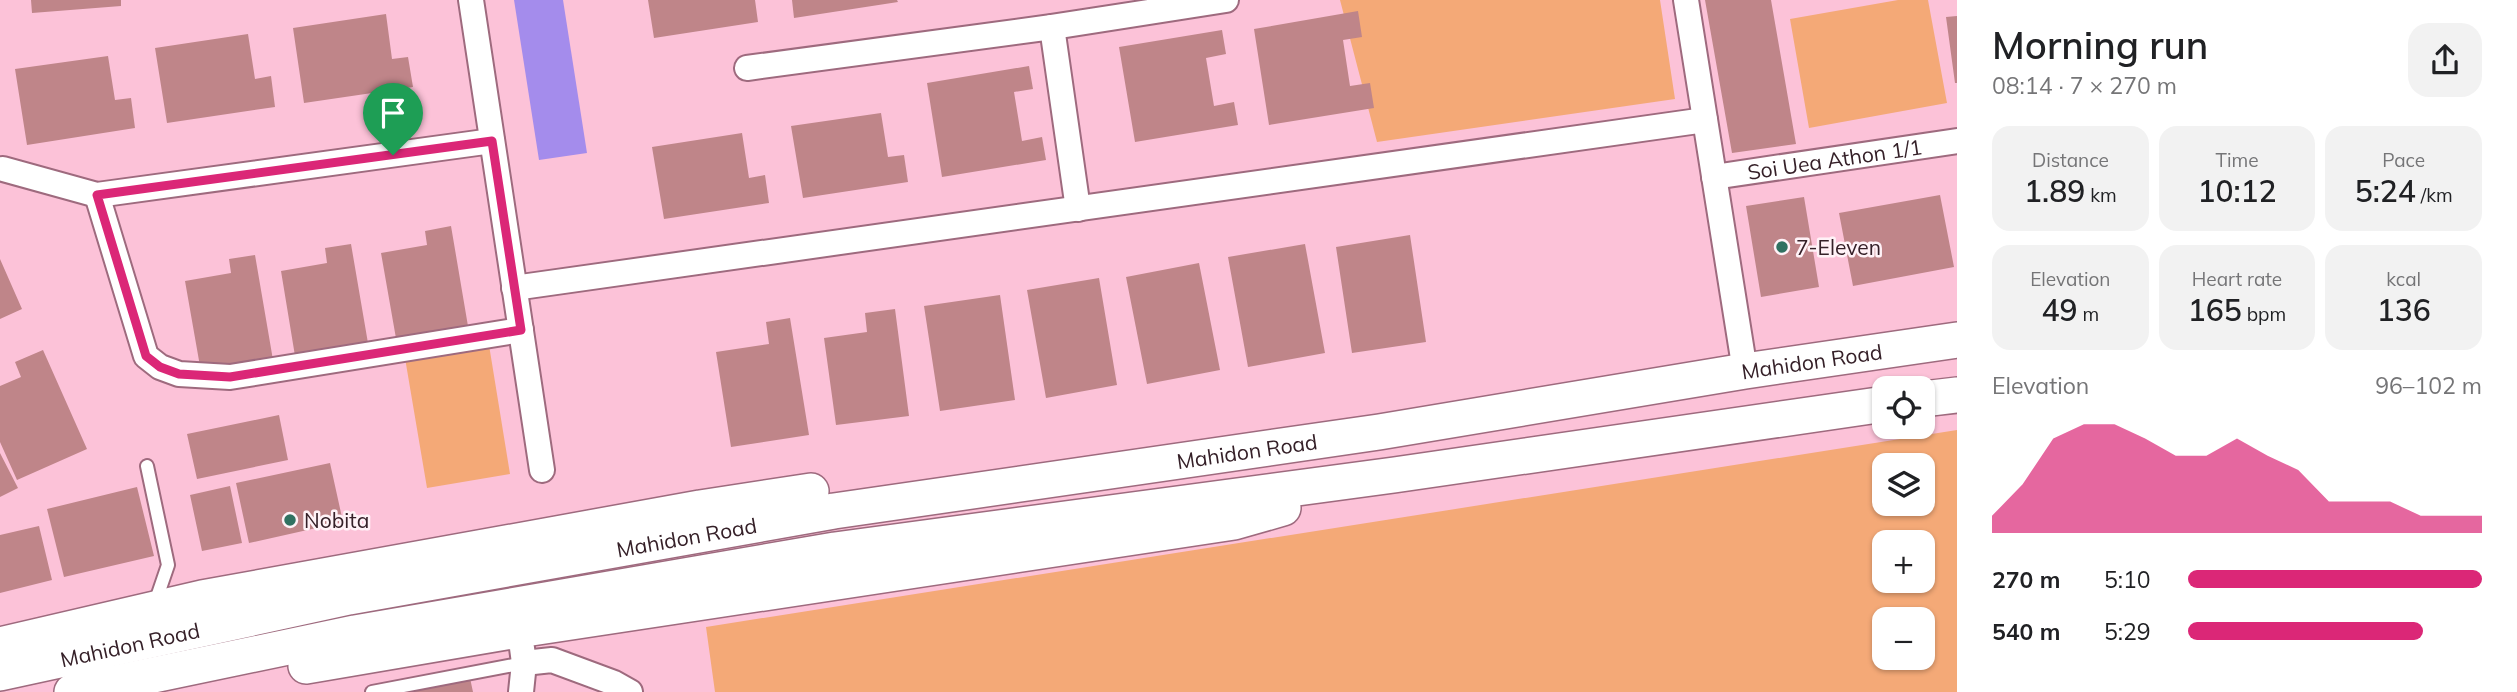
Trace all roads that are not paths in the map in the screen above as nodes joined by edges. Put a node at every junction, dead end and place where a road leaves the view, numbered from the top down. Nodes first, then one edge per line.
1 (471, 0) edge
2 (1226, 0) edge
3 (1686, 0) edge
4 (1052, 27) junction
5 (747, 68) dead end
6 (1705, 120) junction
7 (492, 141) junction
8 (1957, 141) edge
9 (2, 169) dead end
10 (1714, 177) junction
11 (97, 195) junction
12 (1078, 209) junction
13 (514, 288) junction
14 (521, 330) junction
15 (1957, 340) edge
16 (1745, 371) junction
17 (1957, 395) edge
18 (1935, 398) edge
19 (1872, 406) edge
20 (1379, 432) junction
21 (147, 466) dead end
22 (542, 470) dead end
23 (1394, 475) junction
24 (153, 610) junction
25 (521, 647) junction
26 (5, 648) edge
27 (0, 673) edge
28 (72, 692) edge
29 (179, 692) edge
30 (372, 692) edge
31 (521, 692) edge
32 (630, 692) edge

1 - 7 street
2 - 4 street
3 - 6 street
4 - 5 street
4 - 12 street
6 - 10 street
6 - 12 street
7 - 11 street
7 - 13 street
8 - 10 street, Soi Uea Athon 1/1
9 - 11 street
10 - 16 street
11 - 14 street
12 - 13 street
13 - 14 street
14 - 22 street
15 - 16 main road, Mahidon Road
16 - 20 main road, Mahidon Road
17 - 18 main road
19 - 23 main road, Mahidon Road
20 - 24 main road, Mahidon Road
20 - 27 main road, Mahidon Road
21 - 24 lane
23 - 25 main road, Mahidon Road
23 - 28 main road, Mahidon Road
24 - 26 main road, Mahidon Road
25 - 29 main road, Mahidon Road
25 - 30 lane
25 - 31 street
25 - 32 street

